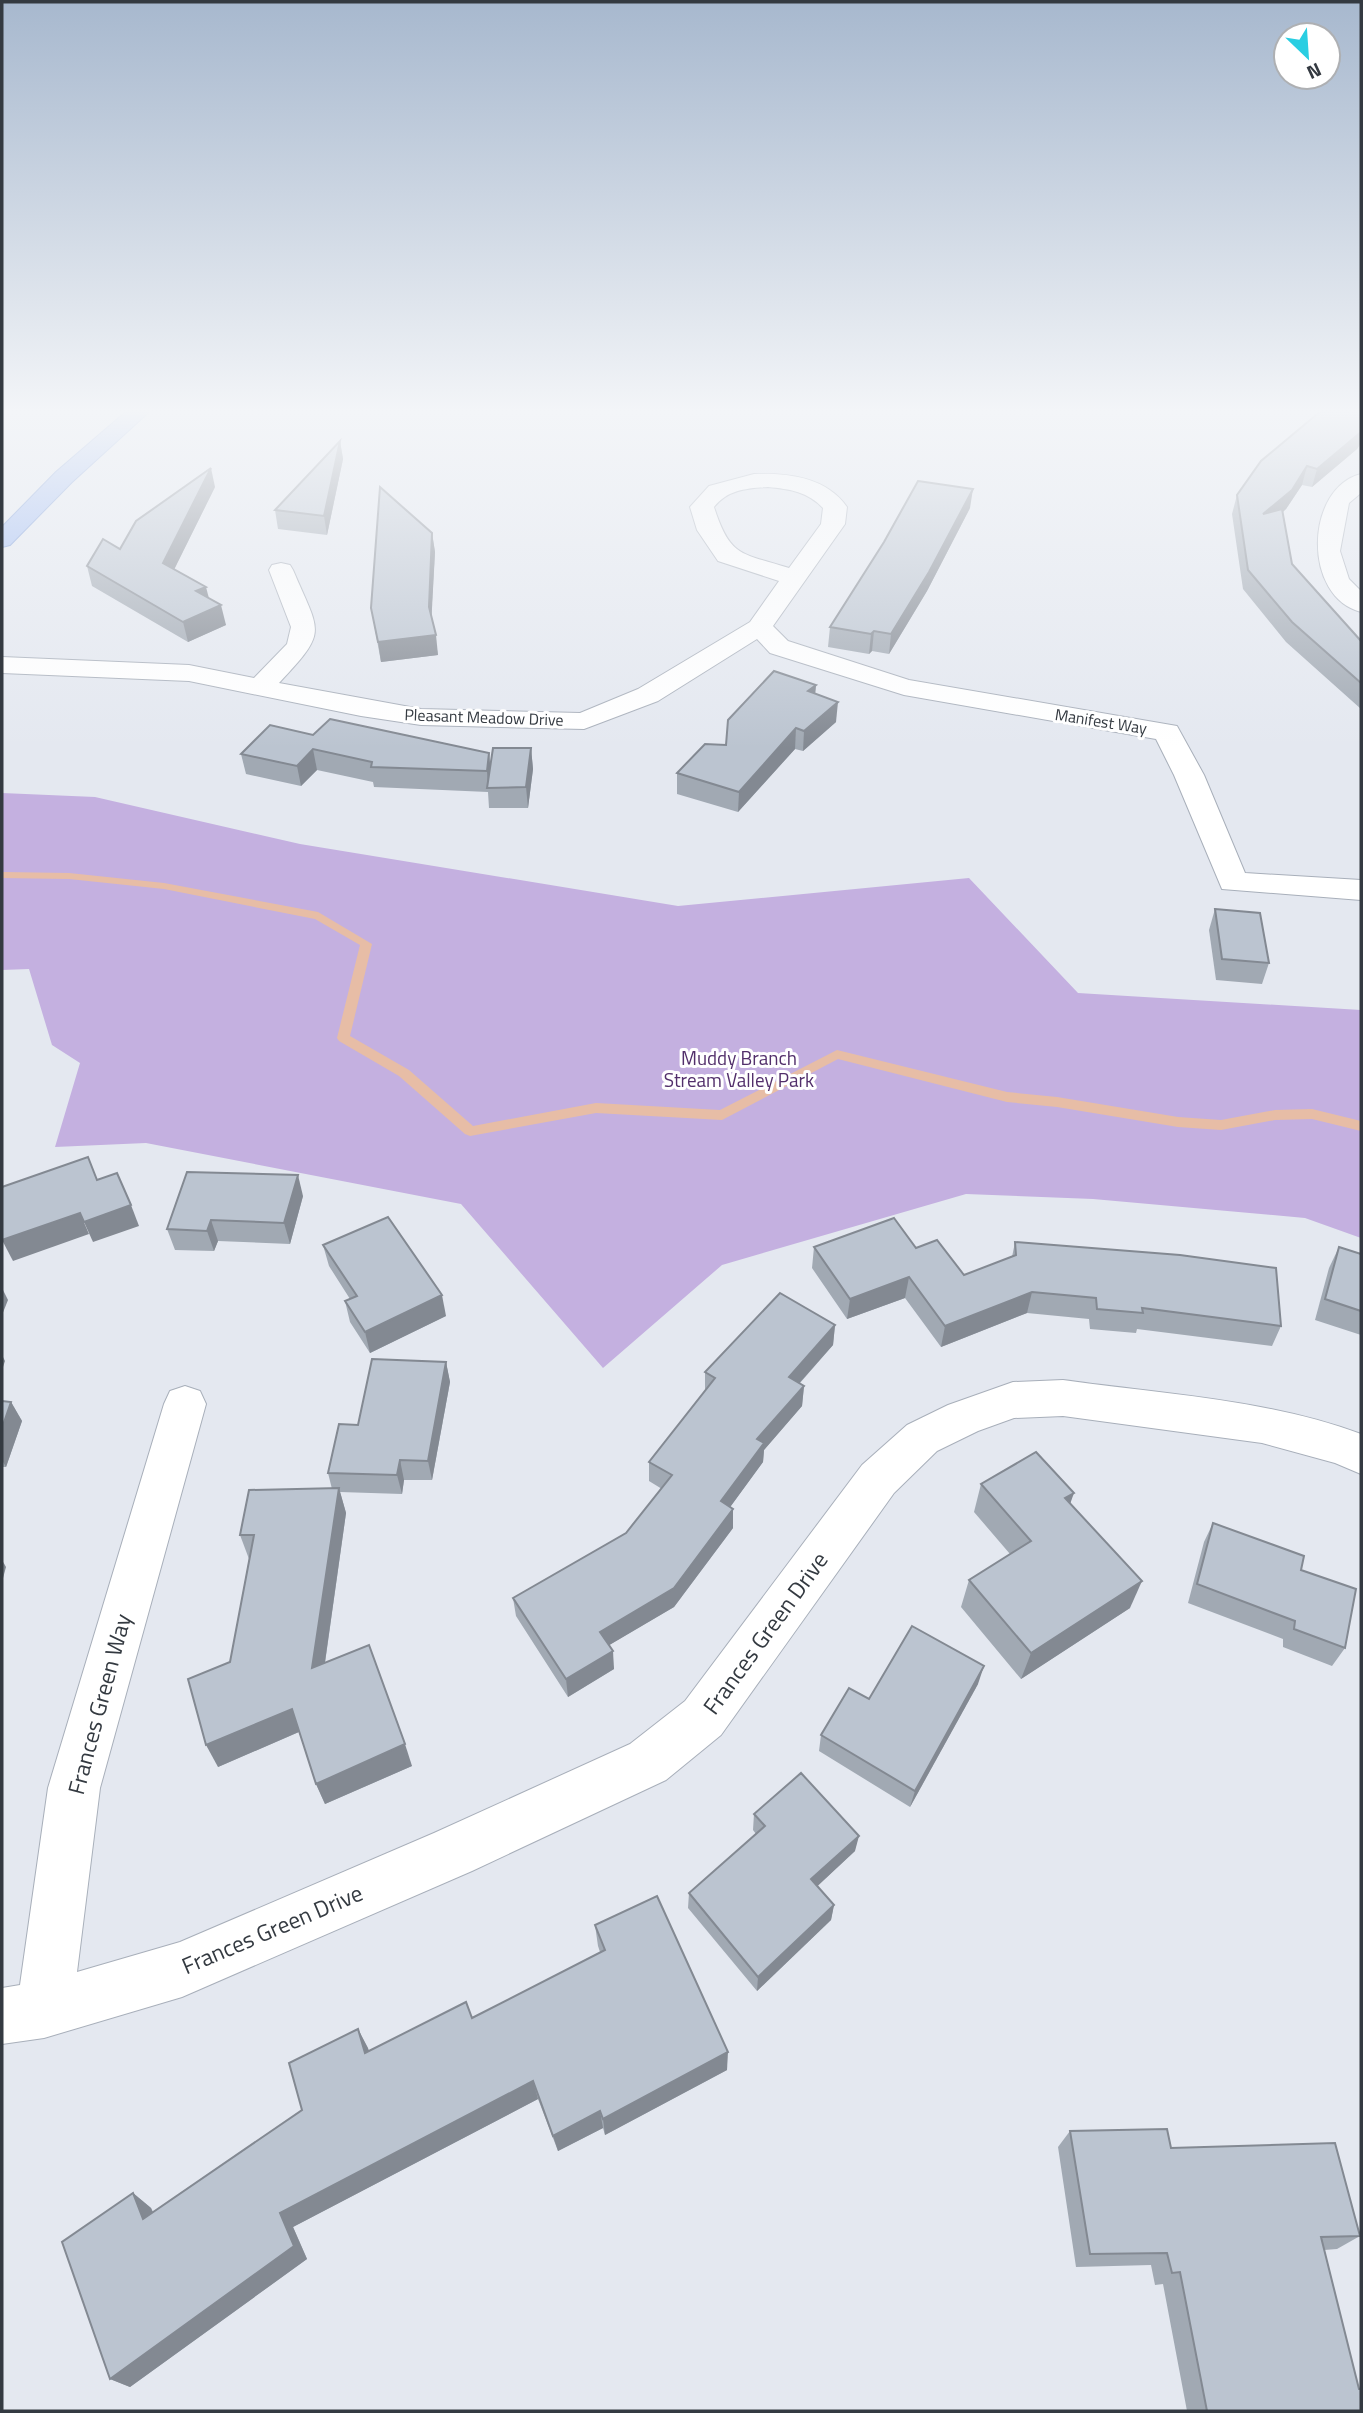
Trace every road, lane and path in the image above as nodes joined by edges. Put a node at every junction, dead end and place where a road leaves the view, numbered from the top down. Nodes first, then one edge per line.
1 (19, 523) edge
2 (707, 523) edge
3 (833, 523) edge
4 (1334, 523) edge
5 (2, 540) edge
6 (281, 570) dead end
7 (794, 578) junction
8 (1361, 604) edge
9 (759, 627) junction
10 (2, 664) edge
11 (260, 687) junction
12 (1361, 890) edge
13 (185, 1404) dead end
14 (1361, 1455) edge
15 (23, 2013) edge

1 - 5 main road
2 - 7 street, Pleasant Meadow Drive
3 - 7 street, Pleasant Meadow Drive
4 - 8 street
6 - 11 street
7 - 9 street, Pleasant Meadow Drive
9 - 11 street, Pleasant Meadow Drive
9 - 12 street, Manifest Way
10 - 11 street, Pleasant Meadow Drive
13 - 15 street, Frances Green Way
14 - 15 street, Frances Green Drive

